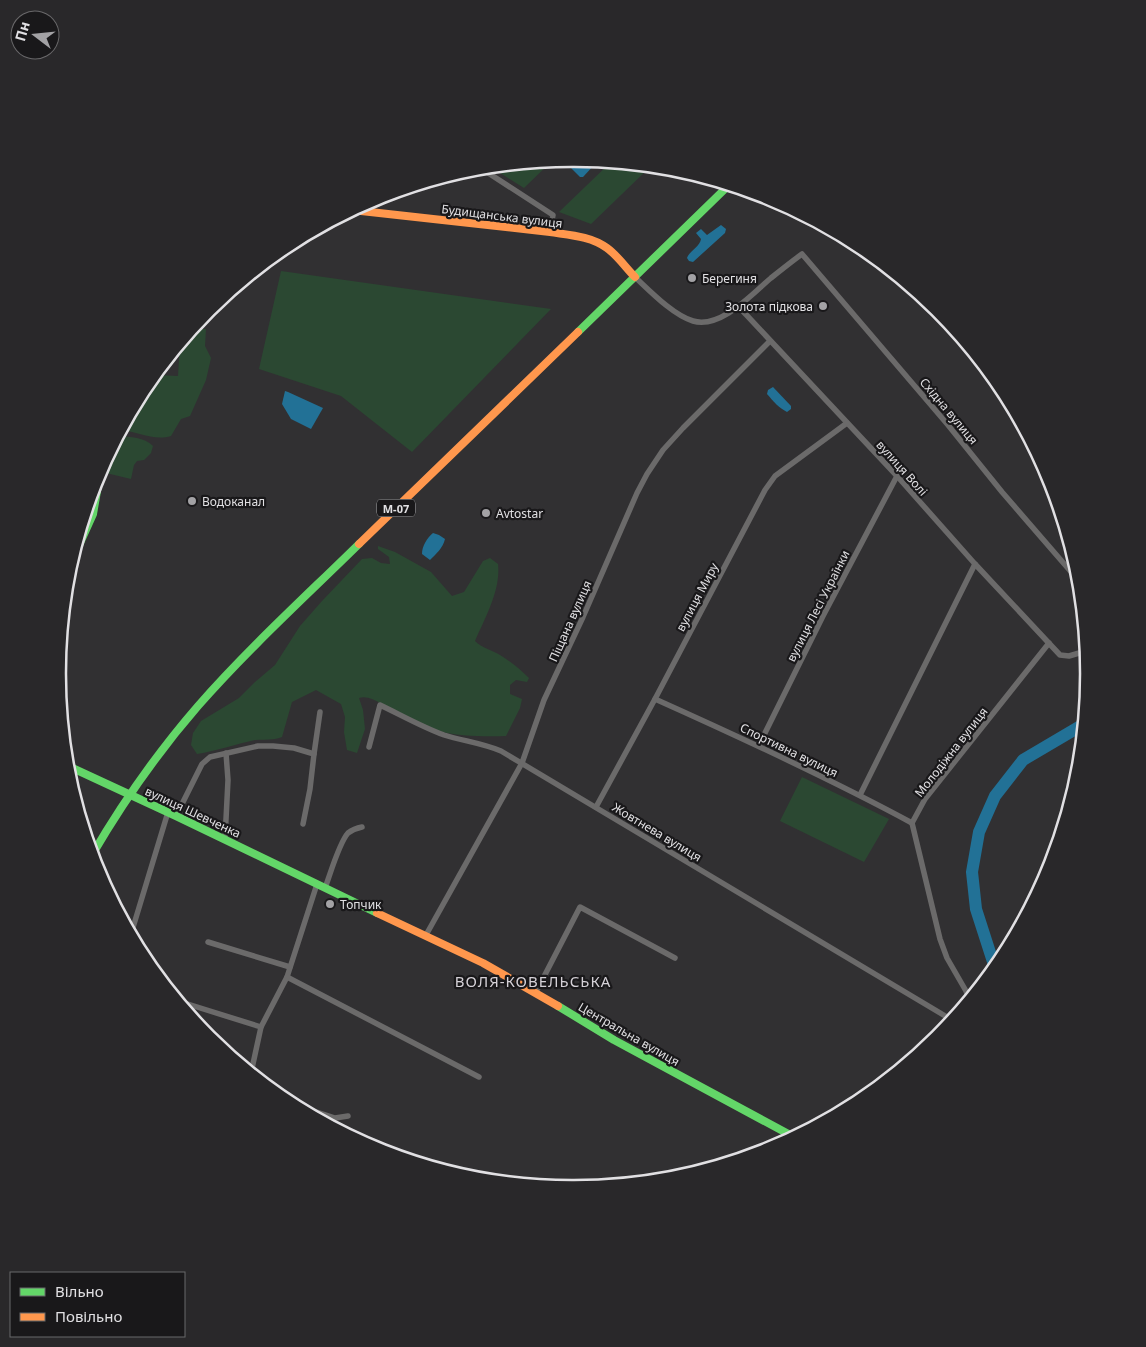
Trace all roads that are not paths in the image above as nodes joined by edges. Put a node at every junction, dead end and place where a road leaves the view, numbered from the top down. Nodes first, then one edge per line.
1 (489, 174) edge
2 (724, 190) edge
3 (365, 211) edge
4 (550, 232) junction
5 (634, 277) junction
6 (739, 307) junction
7 (770, 341) junction
8 (847, 423) junction
9 (897, 476) junction
10 (975, 564) junction
11 (1068, 568) edge
12 (1049, 643) junction
13 (1079, 653) edge
14 (655, 699) junction
15 (320, 712) dead end
16 (759, 746) junction
17 (369, 747) dead end
18 (226, 753) junction
19 (314, 754) junction
20 (522, 763) junction
21 (76, 770) edge
22 (130, 795) junction
23 (860, 795) junction
24 (596, 807) junction
25 (168, 812) junction
26 (176, 816) junction
27 (912, 823) junction
28 (303, 824) dead end
29 (362, 826) dead end
30 (225, 839) junction
31 (97, 847) edge
32 (317, 884) junction
33 (325, 888) junction
34 (133, 926) edge
35 (426, 935) junction
36 (208, 942) dead end
37 (676, 958) dead end
38 (290, 967) junction
39 (287, 977) junction
40 (536, 992) junction
41 (967, 993) edge
42 (189, 1004) edge
43 (946, 1016) edge
44 (261, 1027) junction
45 (253, 1066) edge
46 (479, 1077) dead end
47 (325, 1115) edge
48 (348, 1116) dead end
49 (786, 1133) edge

1 - 4 street
2 - 5 main road, М-07
3 - 4 main road, Будищанська вулиця
4 - 5 main road, Будищанська вулиця
5 - 6 street
5 - 22 main road, М-07
6 - 7 street, вулиця Волі
6 - 11 street, Східна вулиця
7 - 8 street, вулиця Волі
7 - 20 street, Піщана вулиця
8 - 9 street, вулиця Волі
8 - 14 street, вулиця Миру
9 - 10 street, вулиця Волі
9 - 16 street, вулиця Лесі Українки
10 - 12 street, вулиця Волі
10 - 23 street
12 - 13 street, вулиця Волі
12 - 27 street, Молодіжна вулиця
14 - 16 street, Спортивна вулиця
14 - 24 street, вулиця Миру
15 - 19 street
16 - 23 street, Спортивна вулиця
17 - 20 street, Жовтнева вулиця
18 - 19 street
18 - 26 street
18 - 30 street
19 - 28 street
20 - 24 street, Жовтнева вулиця
20 - 35 street, Піщана вулиця
21 - 22 main road, вулиця Шевченка
22 - 25 main road, вулиця Шевченка
22 - 31 main road, М-07
23 - 27 street, Спортивна вулиця
24 - 43 street, Жовтнева вулиця
25 - 26 main road, вулиця Шевченка
25 - 34 street
26 - 30 main road, вулиця Шевченка
27 - 41 street
29 - 33 street
30 - 32 main road, вулиця Шевченка
32 - 33 main road, Центральна вулиця
32 - 38 street
33 - 35 main road, Центральна вулиця
35 - 40 main road, Центральна вулиця
36 - 38 street
37 - 40 street
38 - 39 street
39 - 44 street
39 - 46 street
40 - 49 main road, Центральна вулиця
42 - 44 street
44 - 45 street
47 - 48 street

